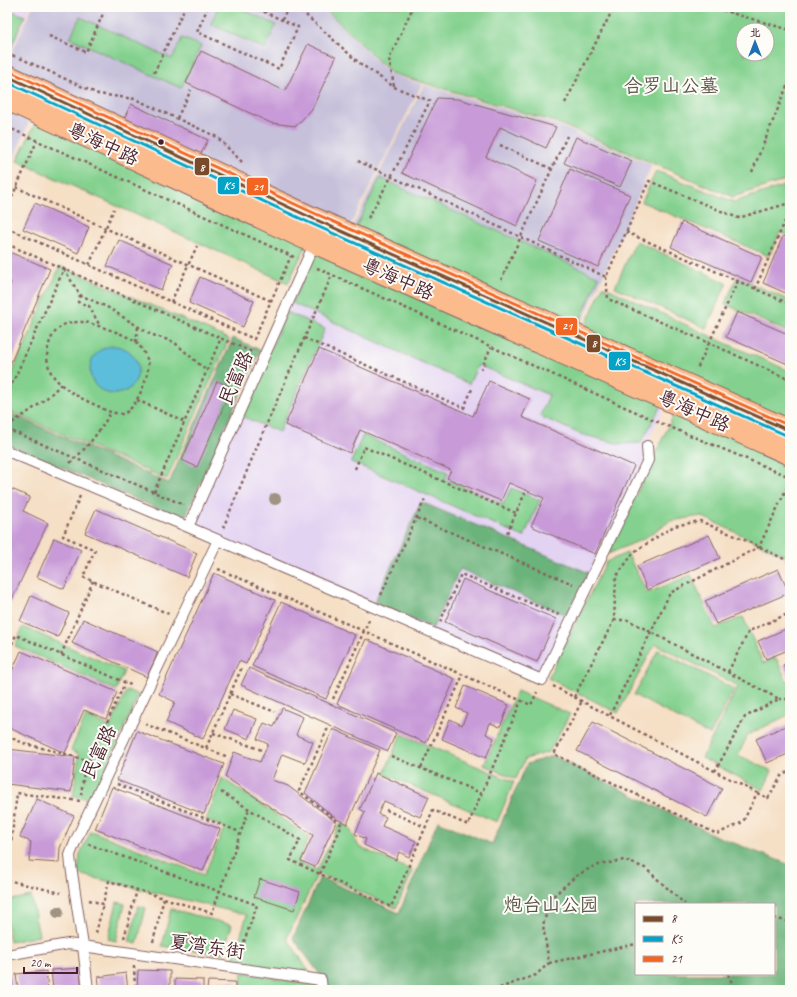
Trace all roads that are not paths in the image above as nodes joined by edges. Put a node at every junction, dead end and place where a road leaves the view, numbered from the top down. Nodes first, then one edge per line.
1 (7, 76) edge
2 (7, 100) edge
3 (315, 242) junction
4 (790, 431) edge
5 (647, 446) dead end
6 (7, 451) edge
7 (790, 454) edge
8 (188, 527) junction
9 (218, 540) junction
10 (83, 946) junction
11 (7, 955) edge
12 (88, 990) edge
13 (322, 990) edge

1 - 4 highway, 粤海中路
2 - 3 highway, 粤海中路
3 - 7 highway, 粤海中路
3 - 8 lane, 民富路
5 - 9 lane
6 - 8 lane
8 - 9 lane
9 - 10 lane, 民富路
10 - 11 lane, 夏湾东街
10 - 12 lane, 民富路
10 - 13 lane, 夏湾东街

